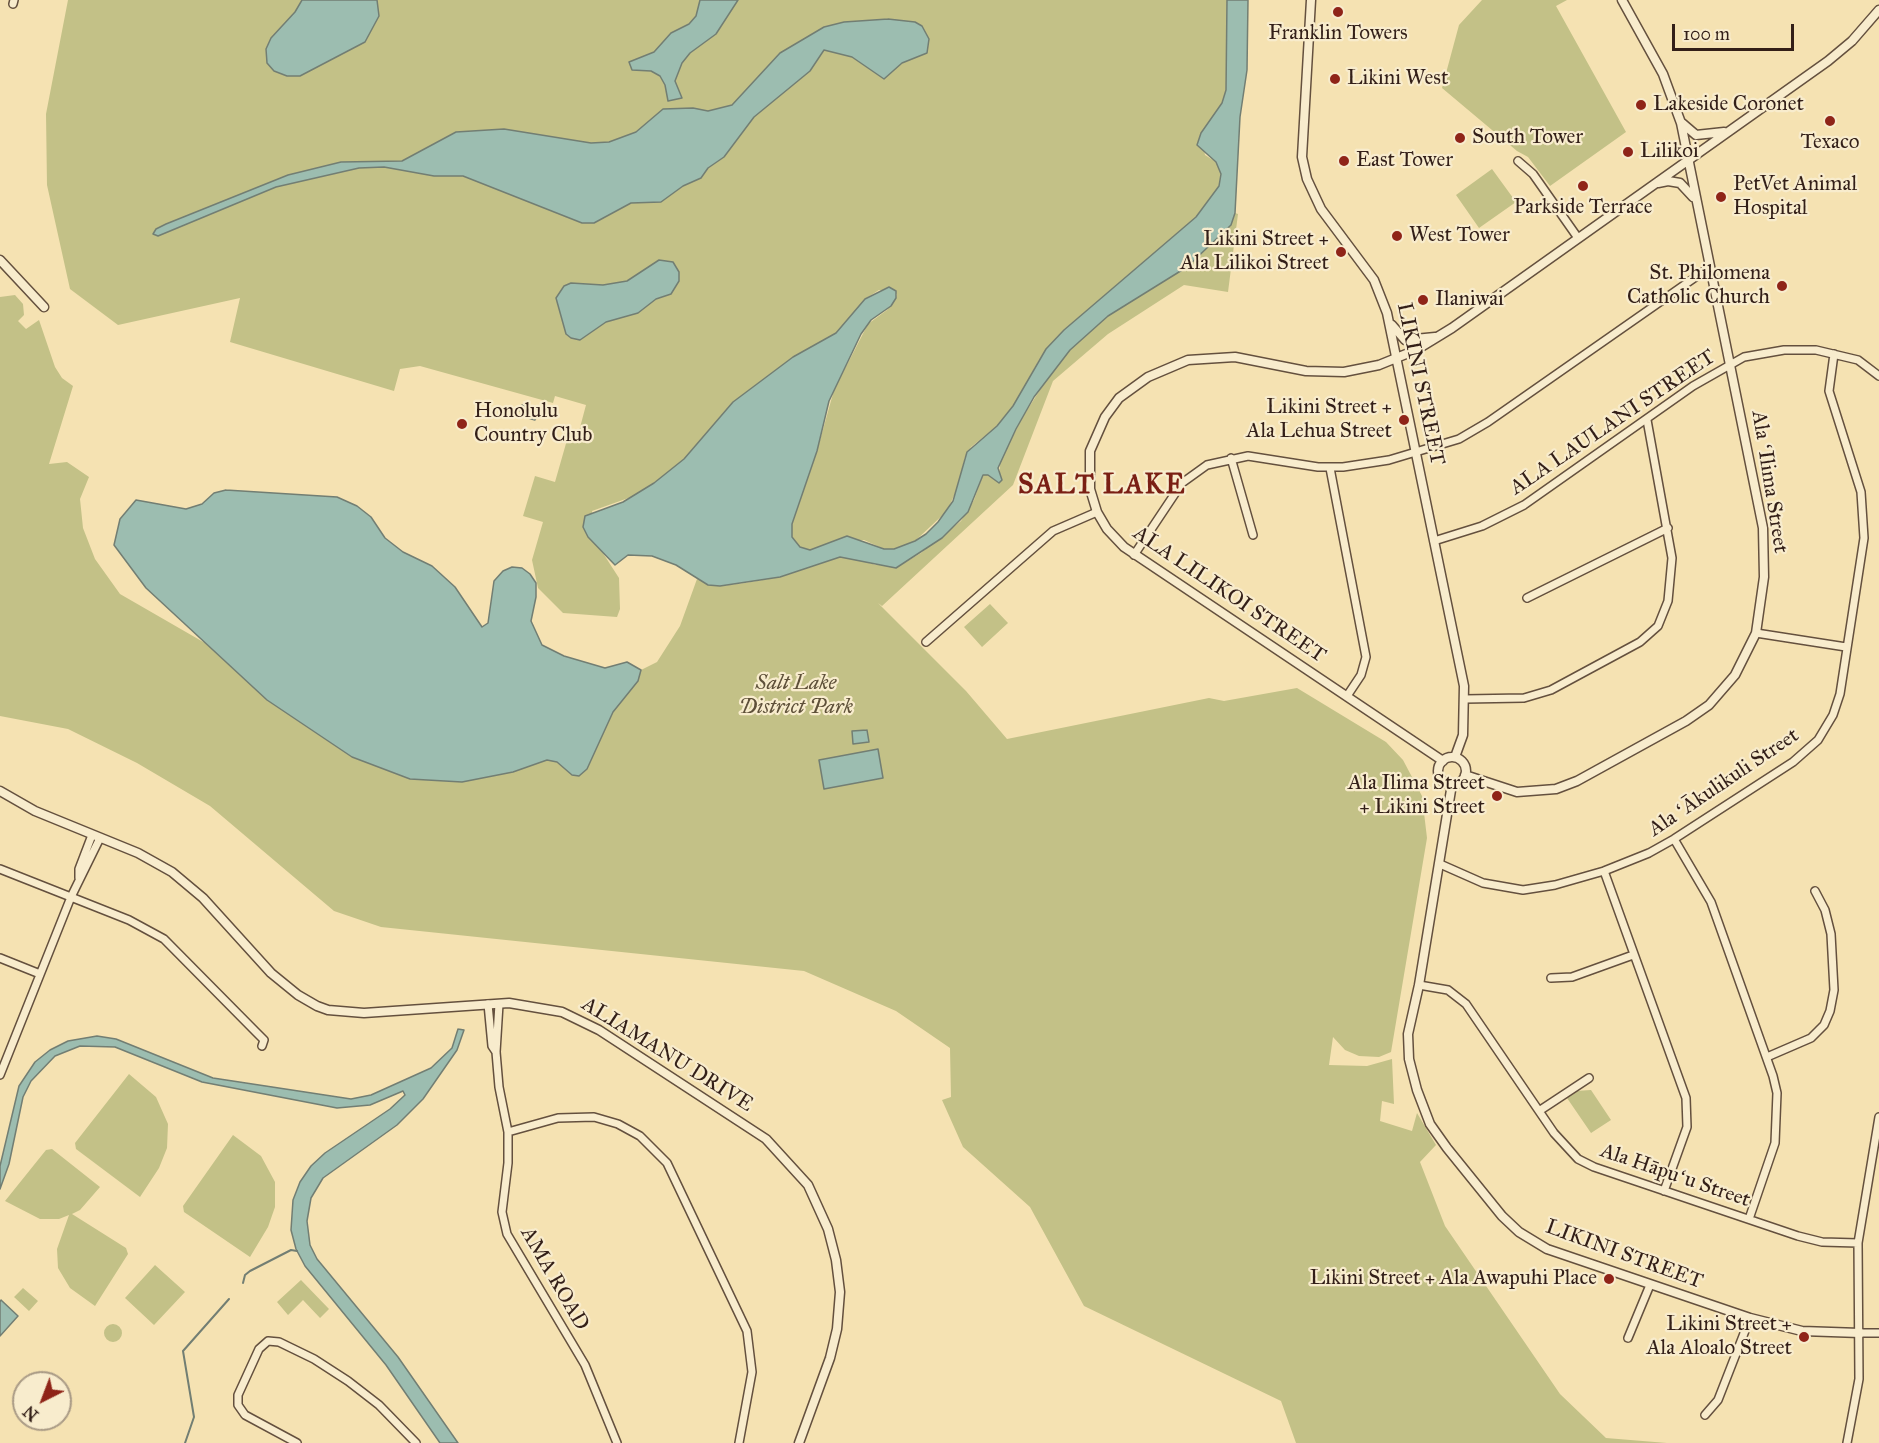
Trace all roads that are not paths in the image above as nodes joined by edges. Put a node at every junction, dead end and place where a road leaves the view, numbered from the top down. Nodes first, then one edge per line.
1 (1311, 0) edge
2 (1622, 0) edge
3 (1879, 10) edge
4 (1680, 120) junction
5 (1728, 132) junction
6 (1687, 160) junction
7 (1518, 161) dead end
8 (1656, 184) junction
9 (1696, 202) junction
10 (1578, 238) junction
11 (0, 260) edge
12 (1710, 267) junction
13 (44, 307) dead end
14 (1388, 314) junction
15 (1439, 337) junction
16 (1834, 354) junction
17 (1396, 359) junction
18 (1730, 364) junction
19 (1879, 376) edge
20 (1647, 420) junction
21 (1417, 453) junction
22 (1231, 458) junction
23 (1330, 468) junction
24 (1097, 512) junction
25 (1668, 528) junction
26 (1253, 535) dead end
27 (1434, 541) junction
28 (1134, 555) junction
29 (1527, 598) dead end
30 (1756, 633) junction
31 (926, 642) dead end
32 (1846, 646) junction
33 (1347, 696) junction
34 (1465, 699) junction
35 (1455, 757) junction
36 (1443, 761) junction
37 (1466, 775) junction
38 (1452, 784) junction
39 (0, 791) edge
40 (96, 836) junction
41 (1674, 839) junction
42 (1440, 864) junction
43 (0, 869) edge
44 (1604, 871) junction
45 (1815, 891) dead end
46 (71, 897) junction
47 (1633, 956) junction
48 (0, 958) edge
49 (40, 974) junction
50 (1551, 978) dead end
51 (1419, 985) junction
52 (488, 1004) junction
53 (499, 1004) junction
54 (262, 1046) dead end
55 (496, 1052) junction
56 (1767, 1057) junction
57 (0, 1075) edge
58 (1589, 1078) dead end
59 (1539, 1112) junction
60 (1879, 1116) edge
61 (508, 1132) junction
62 (1664, 1191) junction
63 (1749, 1220) junction
64 (1858, 1243) junction
65 (1650, 1285) junction
66 (1750, 1318) junction
67 (1860, 1333) junction
68 (1879, 1333) edge
69 (1628, 1338) dead end
70 (1705, 1415) dead end
71 (297, 1443) edge
72 (416, 1443) edge
73 (616, 1443) edge
74 (739, 1443) edge
75 (799, 1443) edge
76 (1847, 1443) edge

1 - 14 street, LIKINI STREET
2 - 4 street, Ala ʻIlima Street
3 - 5 street, ALA LILIKOI STREET
4 - 5 street
4 - 6 street, Ala ʻIlima Street
5 - 6 street, ALA LILIKOI STREET
6 - 8 street, ALA LILIKOI STREET
6 - 9 street, Ala ʻIlima Street
7 - 10 street
8 - 9 street
8 - 10 street, ALA LILIKOI STREET
9 - 12 street, Ala ʻIlima Street
10 - 15 street, ALA LILIKOI STREET
11 - 13 street
12 - 18 street, Ala ʻIlima Street
12 - 21 street
14 - 15 street
14 - 17 street, LIKINI STREET
15 - 17 street, ALA LILIKOI STREET
16 - 18 street, ALA LAULANI STREET
16 - 19 street, ALA LAULANI STREET
16 - 32 street, Ala ʻĀkulikuli Street
17 - 21 street, LIKINI STREET
17 - 24 street, ALA LILIKOI STREET
18 - 20 street, ALA LAULANI STREET
18 - 30 street, Ala ʻIlima Street
20 - 25 street
20 - 27 street, ALA LAULANI STREET
21 - 23 street
21 - 27 street, LIKINI STREET
22 - 23 street
22 - 26 street
22 - 28 street
23 - 33 street
24 - 28 street, ALA LILIKOI STREET
24 - 31 street
25 - 29 street
25 - 34 street
27 - 34 street, LIKINI STREET
28 - 33 street, ALA LILIKOI STREET
30 - 32 street
30 - 37 street, Ala ʻIlima Street
32 - 41 street, Ala ʻĀkulikuli Street
33 - 36 street, ALA LILIKOI STREET
34 - 35 street, LIKINI STREET
35 - 36 street
35 - 37 street
36 - 38 street
37 - 38 street
38 - 42 street, LIKINI STREET
39 - 40 street, ALIAMANU DRIVE
40 - 46 street
40 - 52 street, ALIAMANU DRIVE
41 - 44 street, Ala ʻĀkulikuli Street
41 - 56 street
42 - 44 street, Ala ʻĀkulikuli Street
42 - 51 street, LIKINI STREET
43 - 46 street
44 - 47 street
45 - 56 street
46 - 49 street
46 - 54 street
47 - 50 street
47 - 62 street
48 - 49 street
49 - 57 street
51 - 59 street, Ala Hāpuʻu Street
51 - 65 street, LIKINI STREET
52 - 53 street, ALIAMANU DRIVE
52 - 55 street, AMA ROAD
53 - 55 street, AMA ROAD
53 - 75 street, ALIAMANU DRIVE
55 - 61 street, AMA ROAD
56 - 63 street
58 - 59 street
59 - 62 street, Ala Hāpuʻu Street
60 - 64 street
61 - 73 street, AMA ROAD
61 - 74 street
62 - 63 street, Ala Hāpuʻu Street
63 - 64 street, Ala Hāpuʻu Street
64 - 67 street
65 - 66 street, LIKINI STREET
65 - 69 street
66 - 67 street, LIKINI STREET
66 - 70 street
67 - 68 street, LIKINI STREET
67 - 76 street
71 - 72 street

